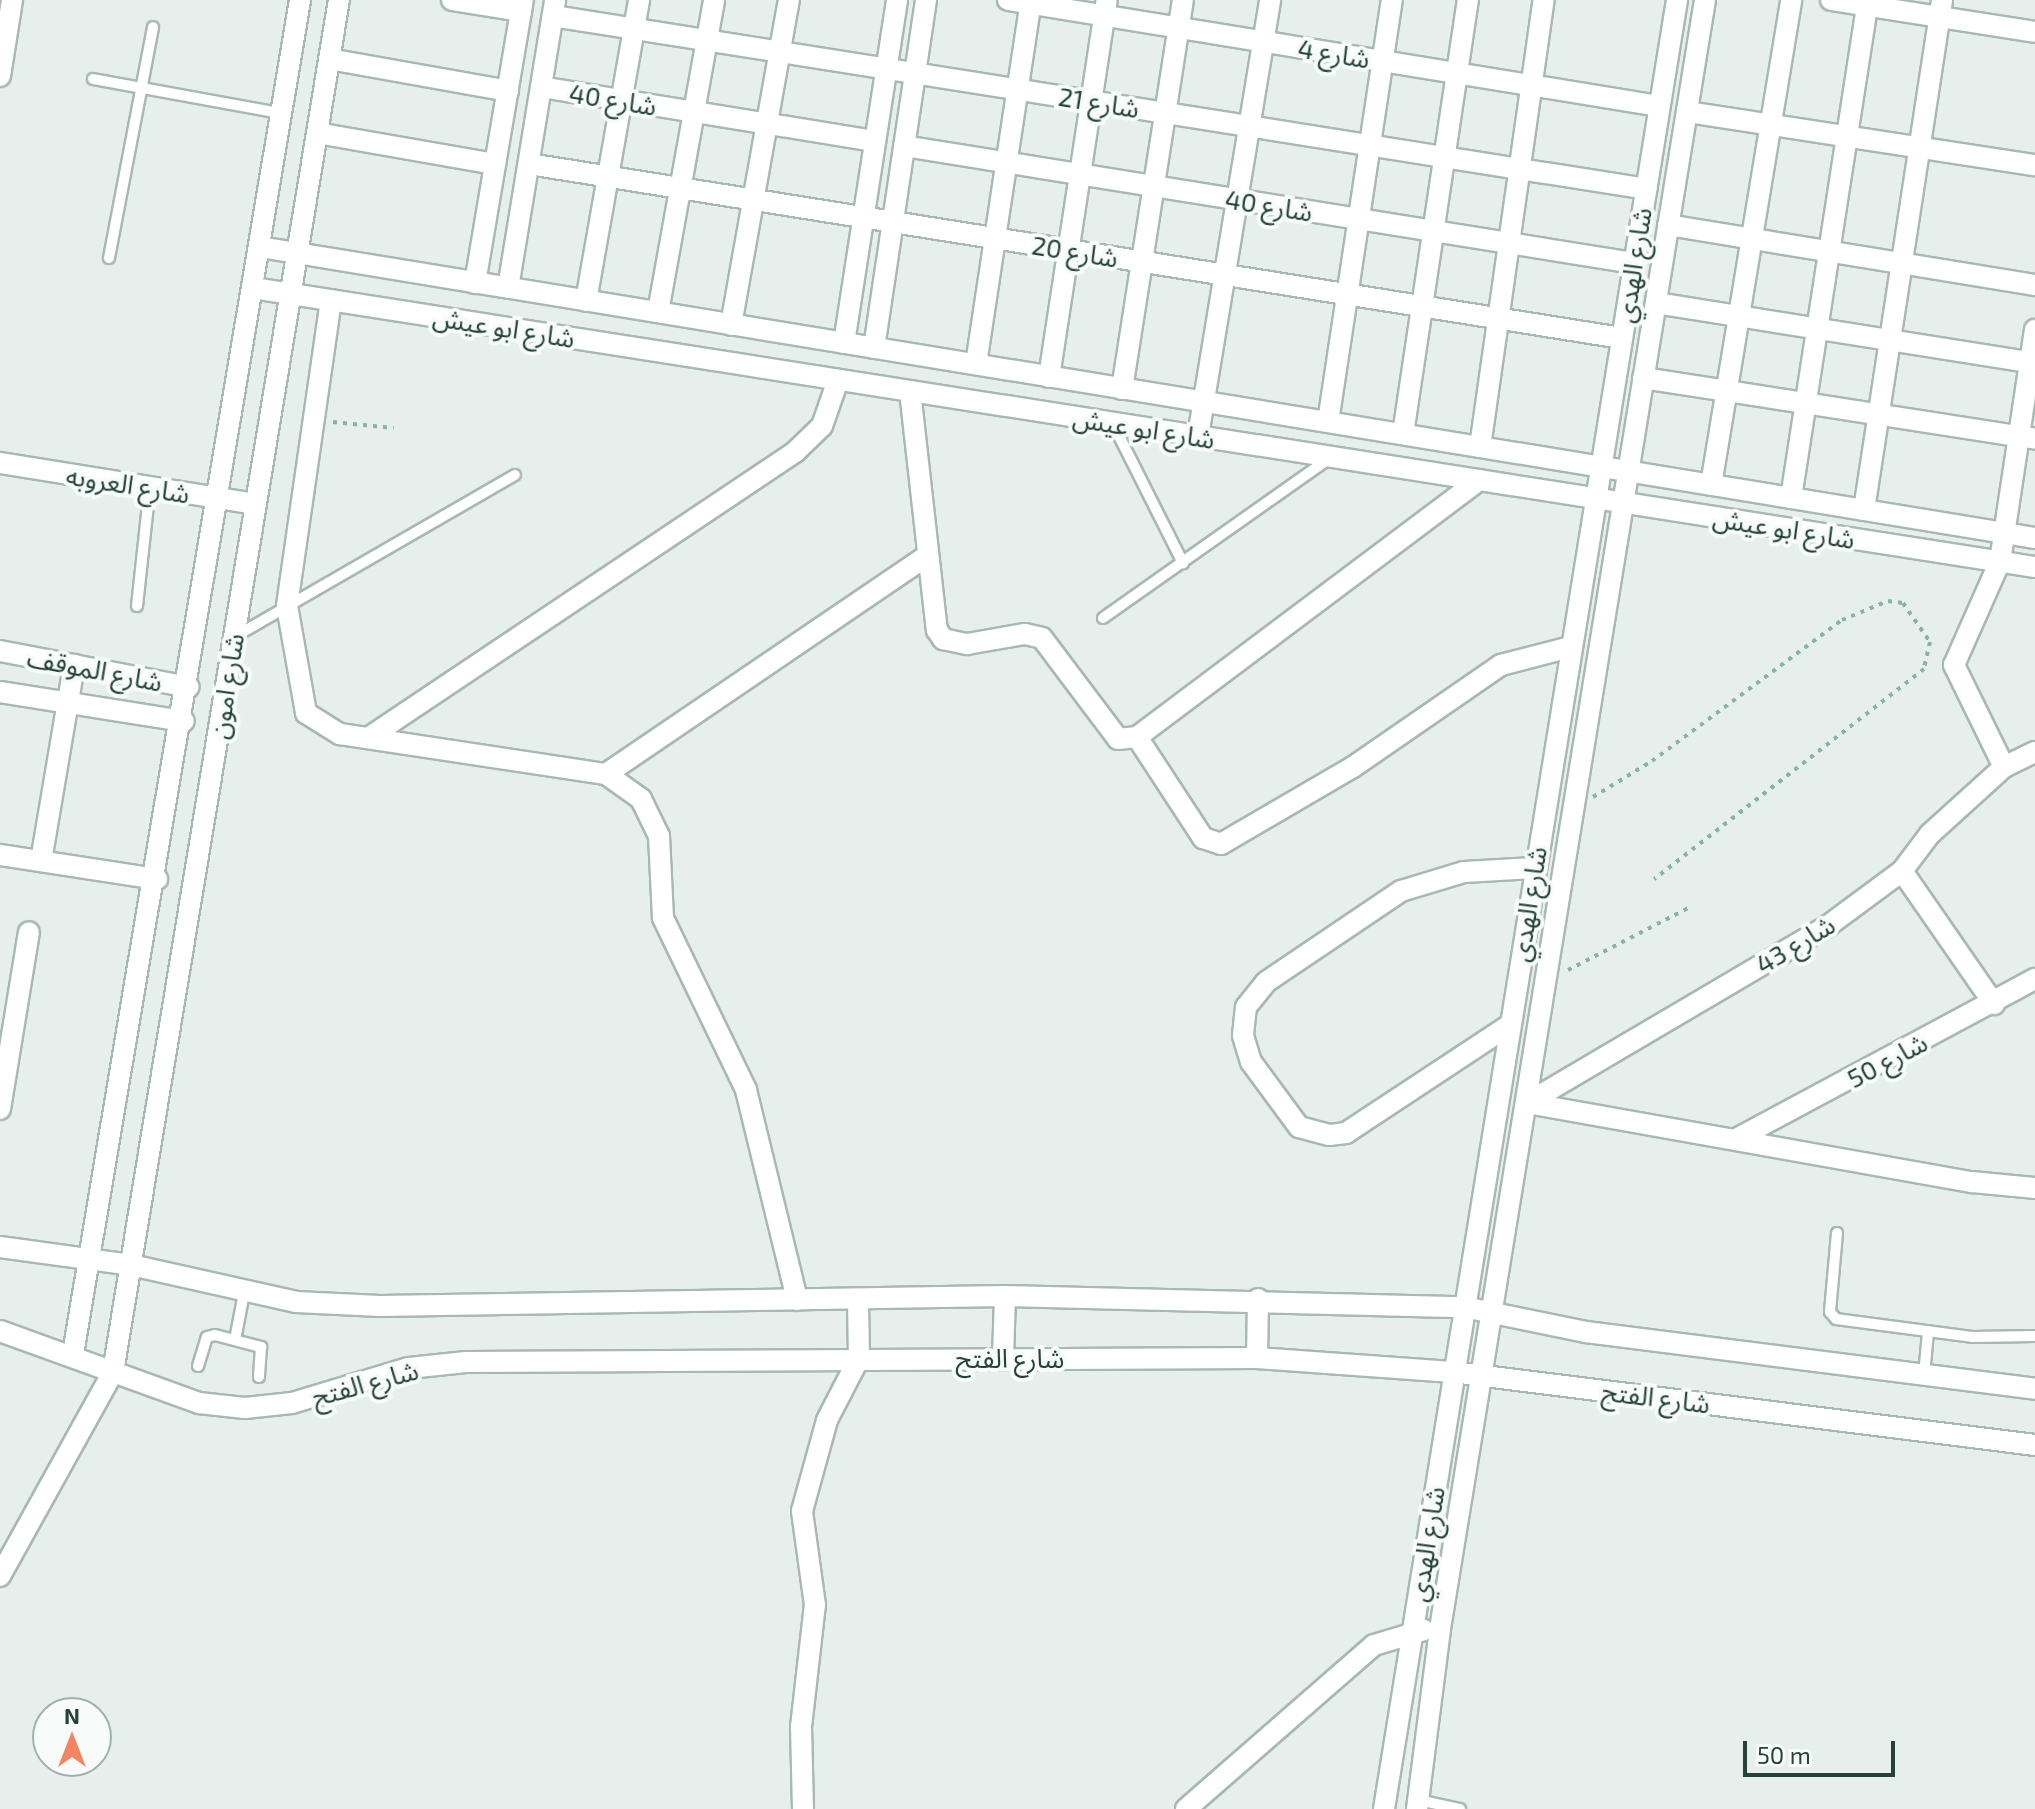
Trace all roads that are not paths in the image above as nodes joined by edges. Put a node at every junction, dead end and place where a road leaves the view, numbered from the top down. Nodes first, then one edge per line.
1 (12, 0) edge
2 (297, 0) edge
3 (339, 0) edge
4 (452, 0) edge
5 (639, 0) edge
6 (714, 0) edge
7 (789, 0) edge
8 (897, 0) edge
9 (926, 0) edge
10 (1008, 0) edge
11 (1183, 0) edge
12 (1270, 0) edge
13 (1392, 0) edge
14 (1468, 0) edge
15 (1544, 0) edge
16 (1675, 0) edge
17 (1705, 0) edge
18 (1791, 0) edge
19 (1831, 0) edge
20 (1031, 2) edge
21 (1868, 3) edge
22 (522, 6) edge
23 (554, 8) edge
24 (1106, 8) edge
25 (1941, 8) edge
26 (4, 23) edge
27 (153, 27) dead end
28 (1178, 28) junction
29 (634, 29) junction
30 (2035, 32) edge
31 (706, 40) junction
32 (1263, 42) junction
33 (780, 52) junction
34 (329, 59) junction
35 (1383, 61) junction
36 (886, 68) junction
37 (915, 73) junction
38 (1457, 73) junction
39 (0, 76) edge
40 (93, 79) dead end
41 (1532, 85) junction
42 (541, 87) junction
43 (142, 88) junction
44 (1018, 89) junction
45 (508, 91) junction
46 (621, 100) junction
47 (1092, 101) junction
48 (1659, 106) junction
49 (694, 112) junction
50 (1687, 112) junction
51 (281, 113) junction
52 (1165, 113) junction
53 (767, 124) junction
54 (1770, 125) junction
55 (1249, 126) junction
56 (317, 133) junction
57 (1847, 136) junction
58 (875, 141) junction
59 (1370, 145) junction
60 (904, 146) junction
61 (1919, 147) junction
62 (1444, 157) junction
63 (1007, 162) junction
64 (495, 164) junction
65 (529, 164) junction
66 (2035, 165) edge
67 (1520, 169) junction
68 (1081, 174) junction
69 (608, 177) junction
70 (1154, 186) junction
71 (680, 188) junction
72 (1646, 189) junction
73 (753, 200) junction
74 (1237, 200) junction
75 (863, 217) junction
76 (1359, 219) junction
77 (893, 222) junction
78 (1668, 225) junction
79 (1433, 231) junction
80 (995, 238) junction
81 (1752, 239) junction
82 (1510, 243) junction
83 (260, 247) junction
84 (1069, 250) junction
85 (1829, 251) junction
86 (297, 253) junction
87 (109, 258) dead end
88 (1142, 262) junction
89 (1633, 263) junction
90 (1902, 263) junction
91 (1225, 275) junction
92 (475, 283) junction
93 (2035, 285) edge
94 (253, 288) junction
95 (508, 288) junction
96 (290, 294) junction
97 (1348, 294) junction
98 (331, 300) junction
99 (586, 301) junction
100 (1656, 303) junction
101 (1422, 306) junction
102 (658, 312) junction
103 (1739, 316) junction
104 (1499, 318) junction
105 (731, 325) junction
106 (1818, 329) junction
107 (2035, 330) edge
108 (1621, 338) junction
109 (1890, 340) junction
110 (844, 343) junction
111 (879, 349) junction
112 (2033, 363) edge
113 (976, 364) junction
114 (1049, 377) junction
115 (1643, 378) junction
116 (838, 380) junction
117 (878, 386) junction
118 (1122, 389) junction
119 (910, 391) junction
120 (1727, 391) junction
121 (1203, 402) junction
122 (1806, 403) junction
123 (1879, 414) junction
124 (1328, 422) junction
125 (1113, 424) junction
126 (1403, 434) junction
127 (1198, 436) junction
128 (2027, 438) edge
129 (1480, 447) junction
130 (1327, 460) junction
131 (0, 463) edge
132 (1600, 467) junction
133 (1628, 471) junction
134 (515, 475) dead end
135 (1479, 480) junction
136 (1711, 485) junction
137 (150, 487) junction
138 (1595, 498) junction
139 (1791, 498) junction
140 (220, 499) junction
141 (1623, 502) junction
142 (256, 504) junction
143 (1864, 510) junction
144 (2005, 533) junction
145 (2035, 538) edge
146 (927, 556) junction
147 (2000, 561) junction
148 (1183, 563) junction
149 (2035, 567) edge
150 (137, 606) dead end
151 (287, 606) junction
152 (1103, 618) dead end
153 (234, 638) junction
154 (1570, 647) junction
155 (0, 651) edge
156 (74, 665) junction
157 (189, 687) junction
158 (0, 692) edge
159 (68, 703) junction
160 (184, 721) junction
161 (1137, 737) junction
162 (368, 738) junction
163 (2035, 752) edge
164 (2004, 767) junction
165 (606, 774) junction
166 (0, 855) edge
167 (41, 861) junction
168 (1534, 868) junction
169 (1902, 871) junction
170 (157, 879) junction
171 (29, 932) dead end
172 (2035, 979) edge
173 (9, 994) edge
174 (1994, 1004) junction
175 (1508, 1026) junction
176 (3, 1074) edge
177 (1527, 1103) junction
178 (0, 1109) edge
179 (1738, 1138) junction
180 (2035, 1188) edge
181 (1837, 1233) dead end
182 (0, 1247) edge
183 (90, 1260) junction
184 (131, 1265) junction
185 (244, 1293) junction
186 (1005, 1296) junction
187 (858, 1299) junction
188 (1258, 1299) junction
189 (797, 1300) junction
190 (1464, 1307) junction
191 (1494, 1311) junction
192 (0, 1331) edge
193 (1928, 1332) junction
194 (2035, 1336) edge
195 (235, 1340) junction
196 (73, 1354) junction
197 (1003, 1357) junction
198 (859, 1358) junction
199 (1257, 1358) junction
200 (198, 1366) dead end
201 (113, 1372) junction
202 (1453, 1372) junction
203 (1483, 1375) junction
204 (1924, 1375) junction
205 (259, 1377) dead end
206 (2035, 1389) edge
207 (2035, 1445) edge
208 (0, 1576) edge
209 (1440, 1629) junction
210 (1412, 1631) junction
211 (1418, 1804) edge
212 (803, 1809) edge
213 (1186, 1809) edge
214 (1384, 1809) edge
215 (1460, 1809) edge

1 - 26 street
2 - 51 street, شارع امون
3 - 34 street, شارع امون
4 - 22 street
5 - 29 street
6 - 31 street
7 - 33 street
8 - 36 street
9 - 37 street
10 - 20 street, شارع 4
11 - 28 street
12 - 32 street
13 - 35 street
14 - 38 street
15 - 41 street
16 - 48 street, شارع الهدي
17 - 50 street, شارع الهدي
18 - 54 street
19 - 21 street
20 - 24 street, شارع 4
20 - 44 street
21 - 25 street
21 - 57 street
22 - 45 street
23 - 29 street, شارع 21
23 - 42 street
24 - 28 street, شارع 4
24 - 47 street
25 - 30 street
25 - 61 street
26 - 39 street
27 - 43 lane
28 - 32 street, شارع 4
28 - 52 street
29 - 31 street, شارع 21
29 - 46 street
31 - 33 street, شارع 21
31 - 49 street
32 - 35 street, شارع 4
32 - 55 street
33 - 36 street, شارع 21
33 - 53 street
34 - 45 street
34 - 56 street, شارع امون
35 - 38 street, شارع 4
35 - 59 street
36 - 37 street, شارع 21
36 - 58 street
37 - 44 street, شارع 21
37 - 60 street
38 - 41 street, شارع 4
38 - 62 street
40 - 43 lane
41 - 48 street, شارع 4
41 - 67 street
42 - 46 street, شارع 40
42 - 65 street
43 - 51 lane
43 - 87 lane
44 - 47 street, شارع 21
44 - 63 street
45 - 64 street
46 - 49 street, شارع 40
46 - 69 street
47 - 52 street, شارع 21
47 - 68 street
48 - 72 street, شارع الهدي
49 - 53 street, شارع 40
49 - 71 street
50 - 54 street
50 - 78 street, شارع الهدي
51 - 83 street, شارع امون
52 - 55 street, شارع 21
52 - 70 street
53 - 58 street, شارع 40
53 - 73 street
54 - 57 street
54 - 81 street
55 - 59 street, شارع 21
55 - 74 street
56 - 64 street
56 - 86 street, شارع امون
57 - 61 street
57 - 85 street
58 - 75 street
59 - 62 street, شارع 21
59 - 76 street
60 - 63 street, شارع 40
60 - 77 street
61 - 66 street
61 - 90 street
62 - 67 street, شارع 21
62 - 79 street
63 - 68 street, شارع 40
63 - 80 street
64 - 92 street
65 - 69 street, شارع 20
65 - 95 street
67 - 72 street, شارع 21
67 - 82 street
68 - 70 street, شارع 40
68 - 84 street
69 - 71 street, شارع 20
69 - 99 street
70 - 74 street, شارع 40
70 - 88 street
71 - 73 street, شارع 20
71 - 102 street
72 - 89 street, شارع الهدي
73 - 75 street, شارع 20
73 - 105 street
74 - 76 street, شارع 40
74 - 91 street
75 - 77 street, شارع 20
75 - 110 street
76 - 79 street, شارع 40
76 - 97 street
77 - 80 street, شارع 20
77 - 111 street
78 - 81 street
78 - 100 street, شارع الهدي
79 - 82 street, شارع 40
79 - 101 street
80 - 84 street, شارع 20
80 - 113 street
81 - 85 street
81 - 103 street
82 - 89 street, شارع 40
82 - 104 street
83 - 86 street, شارع ابو عيش
83 - 94 street, شارع امون
84 - 88 street, شارع 20
84 - 114 street
85 - 90 street
85 - 106 street
86 - 92 street, شارع ابو عيش
86 - 96 street, شارع امون
88 - 91 street, شارع 20
88 - 118 street
89 - 108 street, شارع الهدي
90 - 93 street
90 - 109 street
91 - 97 street, شارع 20
91 - 121 street
92 - 95 street, شارع ابو عيش
94 - 96 street, شارع ابو عيش
94 - 140 street, شارع امون
95 - 99 street, شارع ابو عيش
96 - 98 street, شارع ابو عيش
96 - 142 street, شارع امون
97 - 101 street, شارع 20
97 - 124 street
98 - 116 street, شارع ابو عيش
98 - 151 street
99 - 102 street, شارع ابو عيش
100 - 103 street
100 - 115 street, شارع الهدي
101 - 104 street, شارع 20
101 - 126 street
102 - 105 street, شارع ابو عيش
103 - 106 street
103 - 120 street
104 - 108 street, شارع 20
104 - 129 street
105 - 110 street, شارع ابو عيش
106 - 109 street
106 - 122 street
107 - 112 street
108 - 132 street, شارع الهدي
109 - 112 street
109 - 123 street
110 - 111 street, شارع ابو عيش
111 - 113 street, شارع ابو عيش
111 - 117 street
112 - 128 street
113 - 114 street, شارع ابو عيش
114 - 118 street, شارع ابو عيش
115 - 120 street
115 - 133 street, شارع الهدي
116 - 117 street, شارع ابو عيش
116 - 162 street
117 - 119 street, شارع ابو عيش
118 - 121 street, شارع ابو عيش
119 - 125 street, شارع ابو عيش
119 - 146 street
120 - 122 street
120 - 136 street
121 - 124 street, شارع ابو عيش
121 - 127 street
122 - 123 street
122 - 139 street
123 - 128 street
123 - 143 street
124 - 126 street, شارع ابو عيش
125 - 127 street, شارع ابو عيش
125 - 148 lane
126 - 129 street, شارع ابو عيش
127 - 130 street, شارع ابو عيش
128 - 144 street
129 - 132 street, شارع ابو عيش
130 - 135 street, شارع ابو عيش
130 - 148 lane
131 - 137 street, شارع العروبه
132 - 133 street, شارع ابو عيش
132 - 138 street, شارع الهدي
133 - 136 street, شارع ابو عيش
133 - 141 street, شارع الهدي
134 - 151 lane
135 - 138 street, شارع ابو عيش
135 - 161 street
136 - 139 street, شارع ابو عيش
137 - 140 street, شارع العروبه
137 - 150 lane
138 - 141 street, شارع ابو عيش
138 - 154 street, شارع الهدي
139 - 143 street, شارع ابو عيش
140 - 142 street, شارع العروبه
140 - 157 street, شارع امون
141 - 147 street, شارع ابو عيش
141 - 177 street, شارع الهدي
142 - 153 street, شارع امون
143 - 144 street, شارع ابو عيش
144 - 145 street, شارع ابو عيش
144 - 147 street
146 - 161 street
146 - 165 street
147 - 149 street, شارع ابو عيش
147 - 164 street
148 - 152 lane
151 - 153 lane
151 - 162 street
153 - 184 street, شارع امون
154 - 161 street
154 - 168 street, شارع الهدي
155 - 156 street, شارع الموقف
156 - 157 street, شارع الموقف
156 - 159 street
157 - 160 street, شارع امون
158 - 159 street, شارع الموقف
159 - 160 street, شارع الموقف
159 - 167 street
160 - 170 street, شارع امون
162 - 165 street
163 - 164 street, شارع 43
164 - 169 street, شارع 43
165 - 189 street
166 - 167 street
167 - 170 street
168 - 175 street, شارع الهدي
168 - 175 street
169 - 174 street
169 - 177 street, شارع 43
170 - 183 street, شارع امون
171 - 173 street
172 - 174 street, شارع 50
173 - 176 street
174 - 179 street, شارع 50
175 - 190 street, شارع الهدي
176 - 178 street
177 - 179 street
177 - 191 street, شارع الهدي
179 - 180 street
181 - 193 lane
182 - 183 street
183 - 184 street
183 - 196 street, شارع امون
184 - 185 street
184 - 201 street, شارع امون
185 - 189 street
185 - 195 lane
186 - 187 street
186 - 188 street
186 - 197 street
187 - 189 street
187 - 198 street
188 - 190 street
188 - 199 street
190 - 191 street
190 - 202 street, شارع الهدي
191 - 203 street, شارع الهدي
191 - 204 street
192 - 196 street, شارع الفتح
193 - 194 lane
193 - 204 lane
195 - 200 lane
195 - 205 lane
196 - 201 street, شارع الفتح
197 - 198 street, شارع الفتح
197 - 199 street, شارع الفتح
198 - 201 street, شارع الفتح
198 - 212 street
199 - 202 street, شارع الفتح
201 - 208 street, شارع امون
202 - 203 street, شارع الفتح
202 - 210 street, شارع الهدي
203 - 207 street, شارع الفتح
203 - 209 street, شارع الهدي
204 - 206 street
209 - 210 street
209 - 211 street, شارع الهدي
210 - 213 street
210 - 214 street, شارع الهدي
211 - 215 lane

